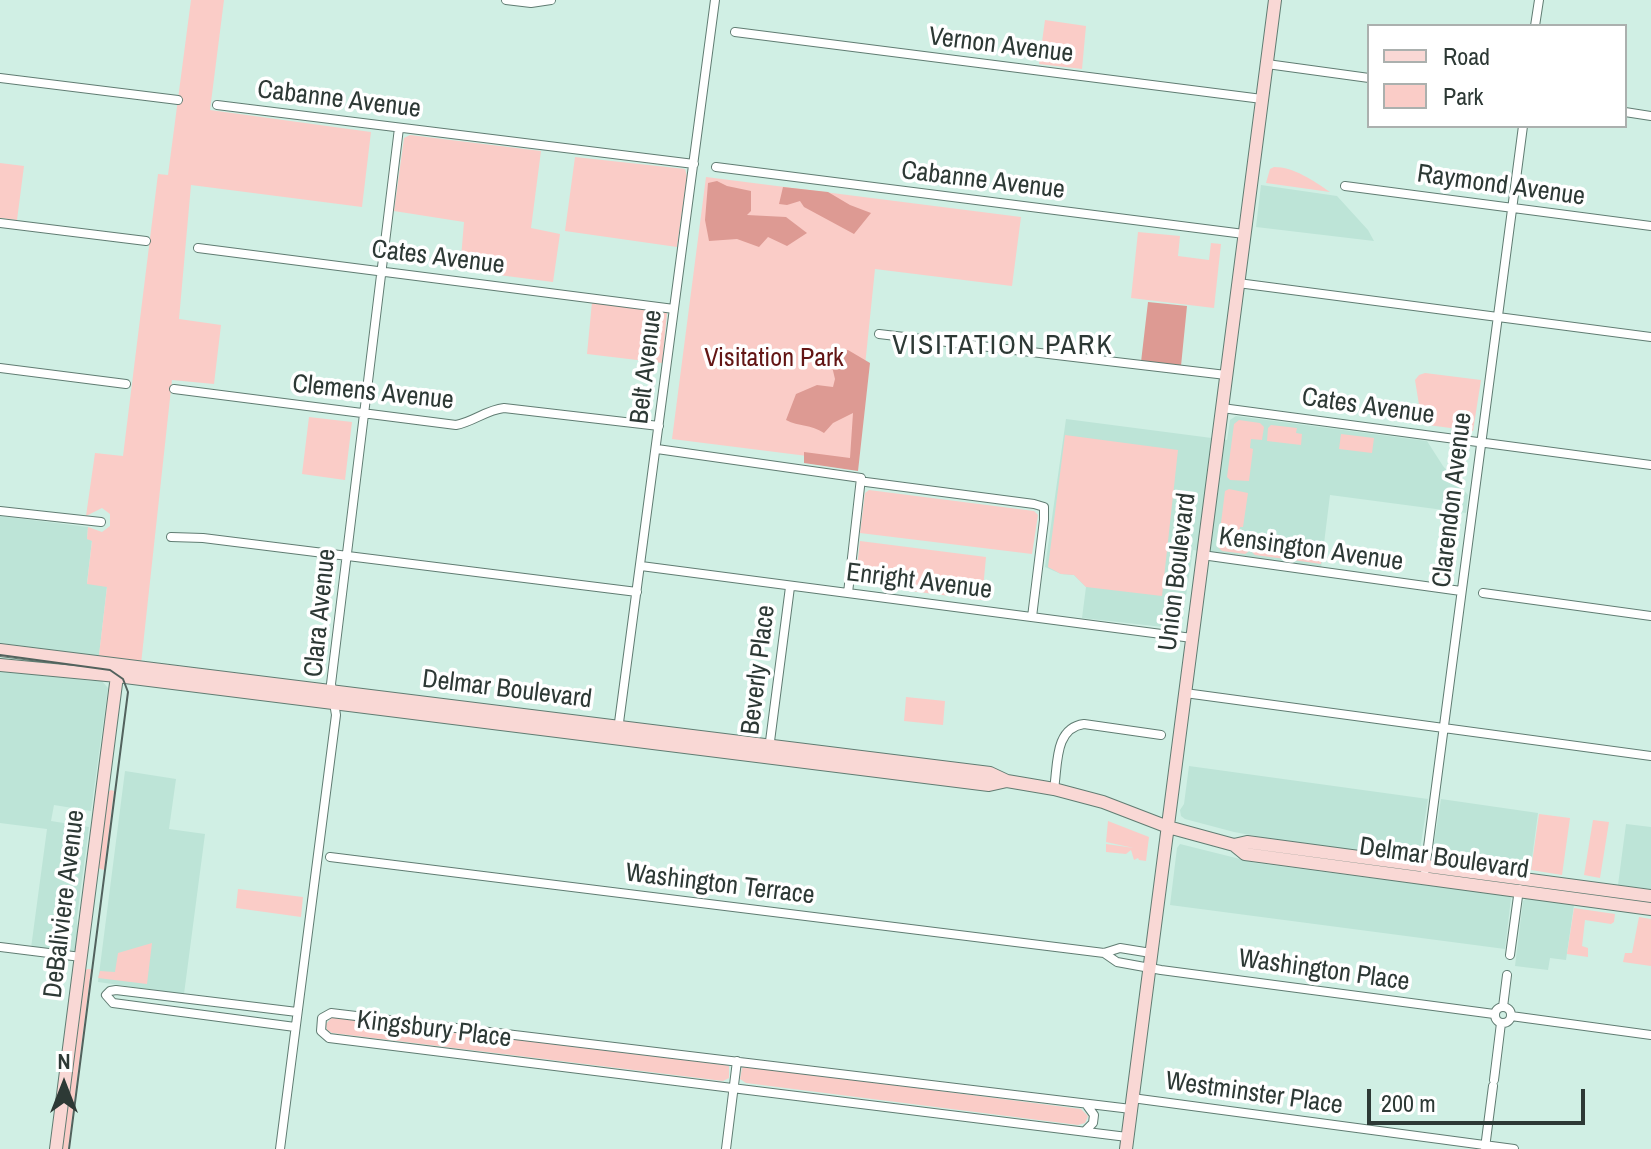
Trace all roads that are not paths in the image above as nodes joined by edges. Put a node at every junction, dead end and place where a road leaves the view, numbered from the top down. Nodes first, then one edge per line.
1 (506, 0) edge
2 (551, 0) edge
3 (715, 0) edge
4 (1275, 0) edge
5 (1539, 0) edge
6 (1535, 24) edge
7 (735, 32) dead end
8 (1267, 64) junction
9 (0, 78) edge
10 (1367, 78) edge
11 (1262, 99) junction
12 (178, 100) dead end
13 (217, 105) dead end
14 (1627, 112) edge
15 (1651, 116) edge
16 (399, 128) junction
17 (1523, 128) edge
18 (694, 164) junction
19 (716, 167) dead end
20 (1345, 186) dead end
21 (1513, 208) junction
22 (0, 223) edge
23 (1651, 226) edge
24 (1244, 234) junction
25 (146, 241) dead end
26 (198, 248) dead end
27 (382, 271) junction
28 (1238, 283) junction
29 (674, 309) junction
30 (1498, 316) junction
31 (879, 334) dead end
32 (1651, 337) edge
33 (0, 368) edge
34 (1226, 375) junction
35 (126, 384) dead end
36 (174, 389) dead end
37 (1222, 408) junction
38 (365, 413) junction
39 (659, 426) junction
40 (1480, 442) junction
41 (657, 449) junction
42 (1651, 465) edge
43 (867, 481) junction
44 (0, 511) edge
45 (101, 522) dead end
46 (171, 537) dead end
47 (1202, 555) junction
48 (347, 556) junction
49 (641, 566) junction
50 (790, 587) junction
51 (1461, 591) junction
52 (637, 592) junction
53 (848, 593) junction
54 (1483, 593) dead end
55 (1651, 616) edge
56 (1032, 617) junction
57 (1192, 638) junction
58 (0, 650) edge
59 (0, 665) edge
60 (117, 670) junction
61 (1185, 693) junction
62 (334, 698) junction
63 (1443, 728) junction
64 (618, 732) junction
65 (1161, 735) dead end
66 (769, 752) junction
67 (1651, 756) edge
68 (1054, 789) junction
69 (1168, 827) junction
70 (330, 857) dead end
71 (1424, 872) junction
72 (1519, 885) junction
73 (1651, 896) edge
74 (1651, 909) edge
75 (0, 947) edge
76 (1104, 953) junction
77 (1151, 953) junction
78 (1510, 955) dead end
79 (81, 957) junction
80 (1149, 968) junction
81 (1507, 975) dead end
82 (1503, 1007) junction
83 (297, 1012) junction
84 (1494, 1014) junction
85 (1511, 1016) junction
86 (1501, 1023) junction
87 (295, 1027) junction
88 (1651, 1035) edge
89 (737, 1061) junction
90 (733, 1087) junction
91 (1086, 1104) junction
92 (1131, 1104) junction
93 (1084, 1131) junction
94 (1126, 1143) edge
95 (1485, 1147) edge
96 (56, 1149) edge
97 (280, 1149) edge
98 (726, 1149) edge
99 (1514, 1149) edge

1 - 2 street
3 - 18 street, Belt Avenue
4 - 8 main road, Union Boulevard
5 - 6 street
7 - 11 street, Vernon Avenue
8 - 10 street
8 - 11 main road, Union Boulevard
9 - 12 street
11 - 24 main road, Union Boulevard
13 - 16 street, Cabanne Avenue
14 - 15 street
16 - 18 street, Cabanne Avenue
16 - 27 street, Clara Avenue
17 - 21 street, Clarendon Avenue
18 - 29 street, Belt Avenue
19 - 24 street, Cabanne Avenue
20 - 21 street, Raymond Avenue
21 - 23 street, Raymond Avenue
21 - 30 street, Clarendon Avenue
22 - 25 street
24 - 28 main road, Union Boulevard
26 - 27 street, Cates Avenue
27 - 29 street, Cates Avenue
27 - 38 street, Clara Avenue
28 - 30 street
28 - 34 main road, Union Boulevard
29 - 39 street, Belt Avenue
30 - 32 street
30 - 40 street, Clarendon Avenue
31 - 34 street
33 - 35 street
34 - 37 main road, Union Boulevard
36 - 38 street, Clemens Avenue
37 - 40 street, Cates Avenue
37 - 47 main road, Union Boulevard
38 - 39 street, Clemens Avenue
38 - 48 street, Clara Avenue
39 - 41 street, Belt Avenue
40 - 42 street, Cates Avenue
40 - 51 street, Clarendon Avenue
41 - 43 street
41 - 49 street, Belt Avenue
43 - 53 street
43 - 56 street
44 - 45 street
46 - 48 street
47 - 51 street, Kensington Avenue
47 - 57 main road, Union Boulevard
48 - 52 street
48 - 62 street, Clara Avenue
49 - 50 street, Enright Avenue
49 - 52 street, Belt Avenue
50 - 53 street, Enright Avenue
50 - 66 street, Beverly Place
51 - 63 street, Clarendon Avenue
52 - 64 street, Belt Avenue
53 - 56 street, Enright Avenue
54 - 55 street
56 - 57 street, Enright Avenue
57 - 61 main road, Union Boulevard
58 - 60 main road, Delmar Boulevard
59 - 60 main road, Delmar Boulevard
60 - 62 main road, Delmar Boulevard
60 - 79 main road, DeBaliviere Avenue
61 - 63 street
61 - 69 main road, Union Boulevard
62 - 64 main road, Delmar Boulevard
62 - 83 street, Clara Avenue
63 - 67 street
63 - 71 street, Clarendon Avenue
64 - 66 main road, Delmar Boulevard
65 - 68 street
66 - 68 main road, Delmar Boulevard
68 - 69 main road, Delmar Boulevard
69 - 71 main road, Delmar Boulevard
69 - 77 main road, Union Boulevard
70 - 76 street, Washington Terrace
71 - 72 main road, Delmar Boulevard
72 - 73 main road, Delmar Boulevard
72 - 74 main road, Delmar Boulevard
72 - 78 street
75 - 79 street
76 - 77 street
76 - 80 street, Washington Place
77 - 80 main road, Union Boulevard
79 - 96 main road, DeBaliviere Avenue
80 - 84 street, Washington Place
80 - 92 main road, Union Boulevard
81 - 82 street
82 - 84 street
82 - 85 street
83 - 87 street, Clara Avenue
83 - 87 street
84 - 86 street
85 - 86 street
85 - 88 street
86 - 95 street
87 - 97 street, Clara Avenue
89 - 90 street
89 - 90 street, Kingsbury Place
89 - 91 street, Kingsbury Place
90 - 93 street, Kingsbury Place
90 - 98 street
91 - 92 street, Kingsbury Place
91 - 93 street
92 - 94 main road, Union Boulevard
92 - 95 street, Westminster Place
93 - 94 street, Kingsbury Place
95 - 99 street, Westminster Place

